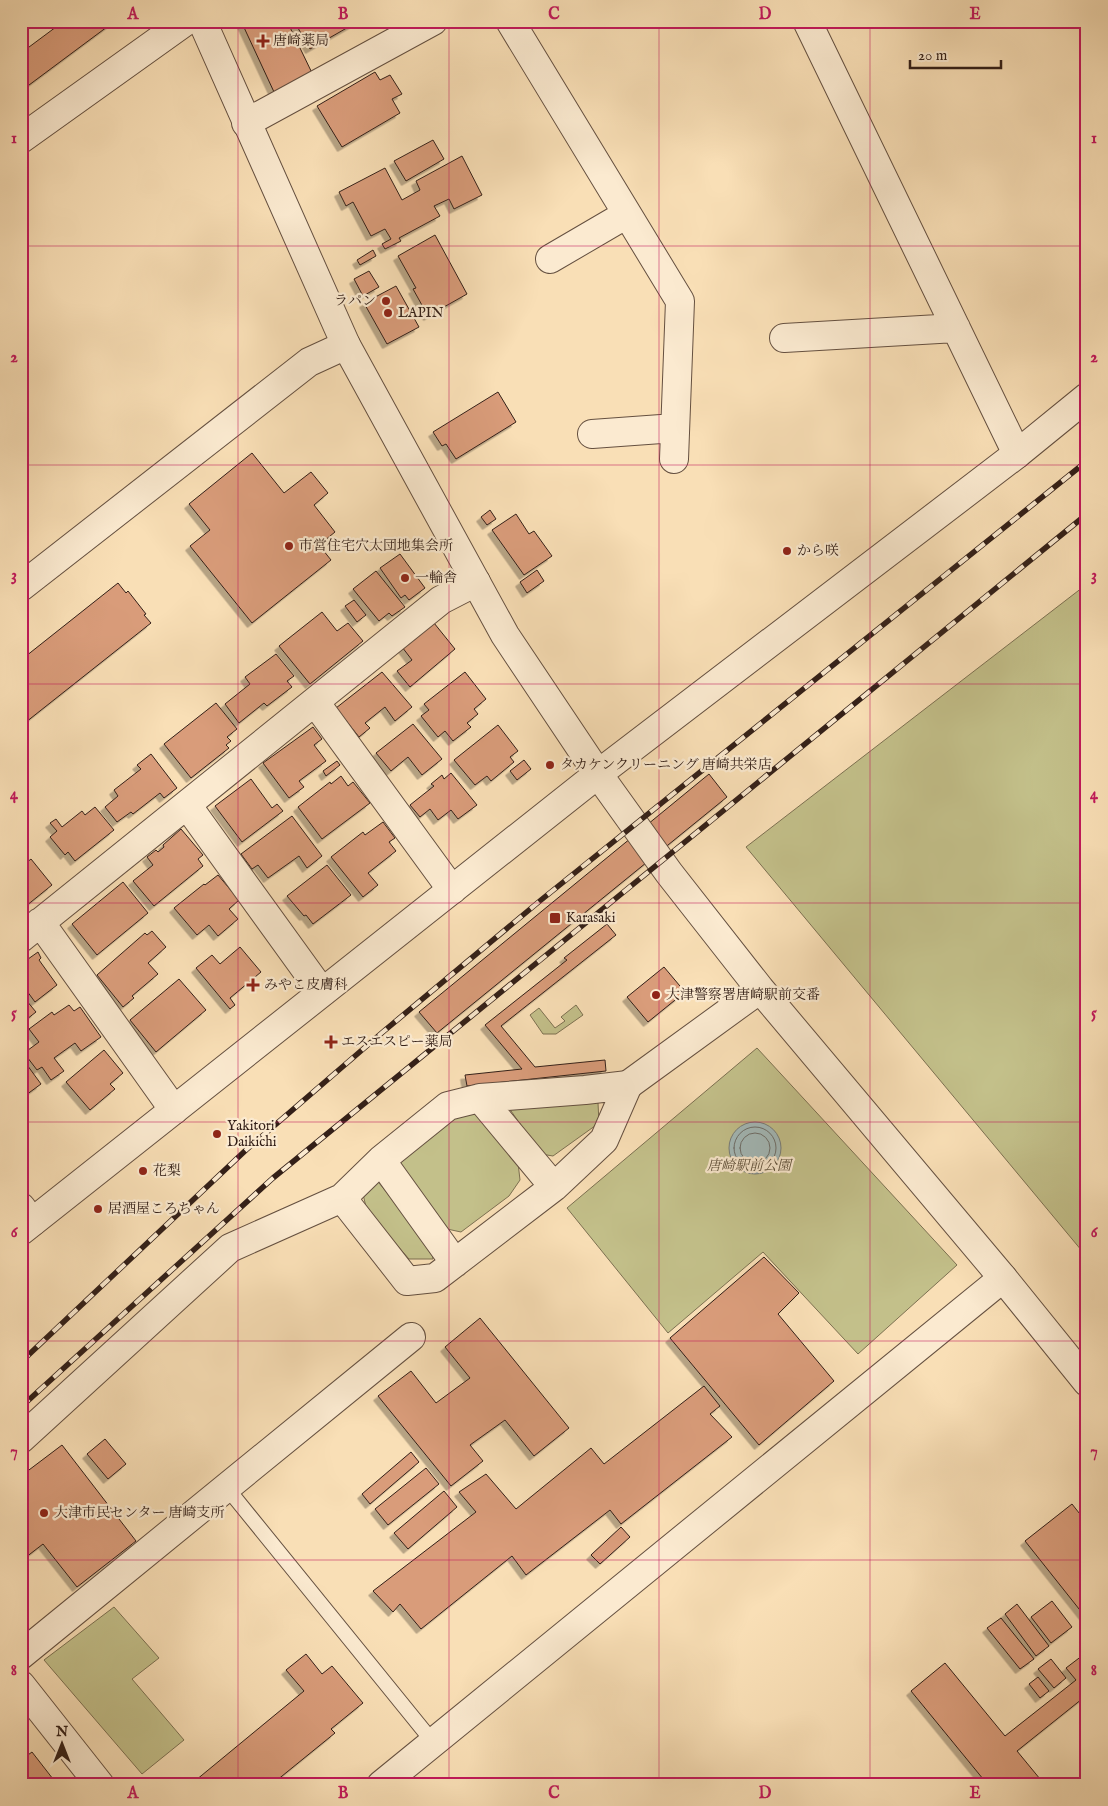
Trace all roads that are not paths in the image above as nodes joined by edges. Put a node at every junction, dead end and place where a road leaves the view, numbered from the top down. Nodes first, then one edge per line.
1 (186, 21) edge
2 (202, 21) edge
3 (433, 21) edge
4 (510, 21) edge
5 (807, 21) edge
6 (246, 123) junction
7 (21, 139) edge
8 (627, 214) junction
9 (550, 259) dead end
10 (956, 328) junction
11 (784, 338) dead end
12 (346, 345) junction
13 (1087, 397) edge
14 (675, 428) junction
15 (592, 434) dead end
16 (1017, 454) junction
17 (674, 459) dead end
18 (476, 582) junction
19 (21, 587) edge
20 (315, 702) junction
21 (598, 774) junction
22 (187, 804) junction
23 (452, 890) junction
24 (31, 930) edge
25 (760, 989) junction
26 (322, 992) junction
27 (628, 1085) junction
28 (480, 1098) junction
29 (174, 1110) junction
30 (381, 1160) junction
31 (554, 1187) junction
32 (342, 1198) junction
33 (25, 1220) edge
34 (455, 1263) junction
35 (1003, 1278) junction
36 (411, 1337) dead end
37 (1087, 1382) edge
38 (21, 1439) edge
39 (227, 1488) junction
40 (21, 1655) edge
41 (21, 1685) edge
42 (433, 1742) junction
43 (100, 1785) edge
44 (380, 1785) edge

1 - 7 street
2 - 6 street
3 - 6 street
4 - 8 street
5 - 10 street
6 - 12 street
8 - 9 street
8 - 14 street
10 - 11 street
10 - 16 street
12 - 18 street
12 - 19 street
13 - 16 street
14 - 15 street
14 - 17 street
16 - 21 street
18 - 20 street
18 - 21 street
20 - 22 street
20 - 23 street
21 - 23 street
21 - 25 street
22 - 24 street
22 - 26 street
23 - 26 street
24 - 29 street
25 - 27 street
25 - 35 street
26 - 29 street
27 - 28 street
27 - 31 street
28 - 30 street
28 - 31 street
29 - 33 street
30 - 32 street
30 - 34 street
31 - 34 street
32 - 34 street
32 - 38 street
35 - 37 street
35 - 42 street
36 - 39 street
39 - 40 street
39 - 42 lane
41 - 43 street
42 - 44 street

